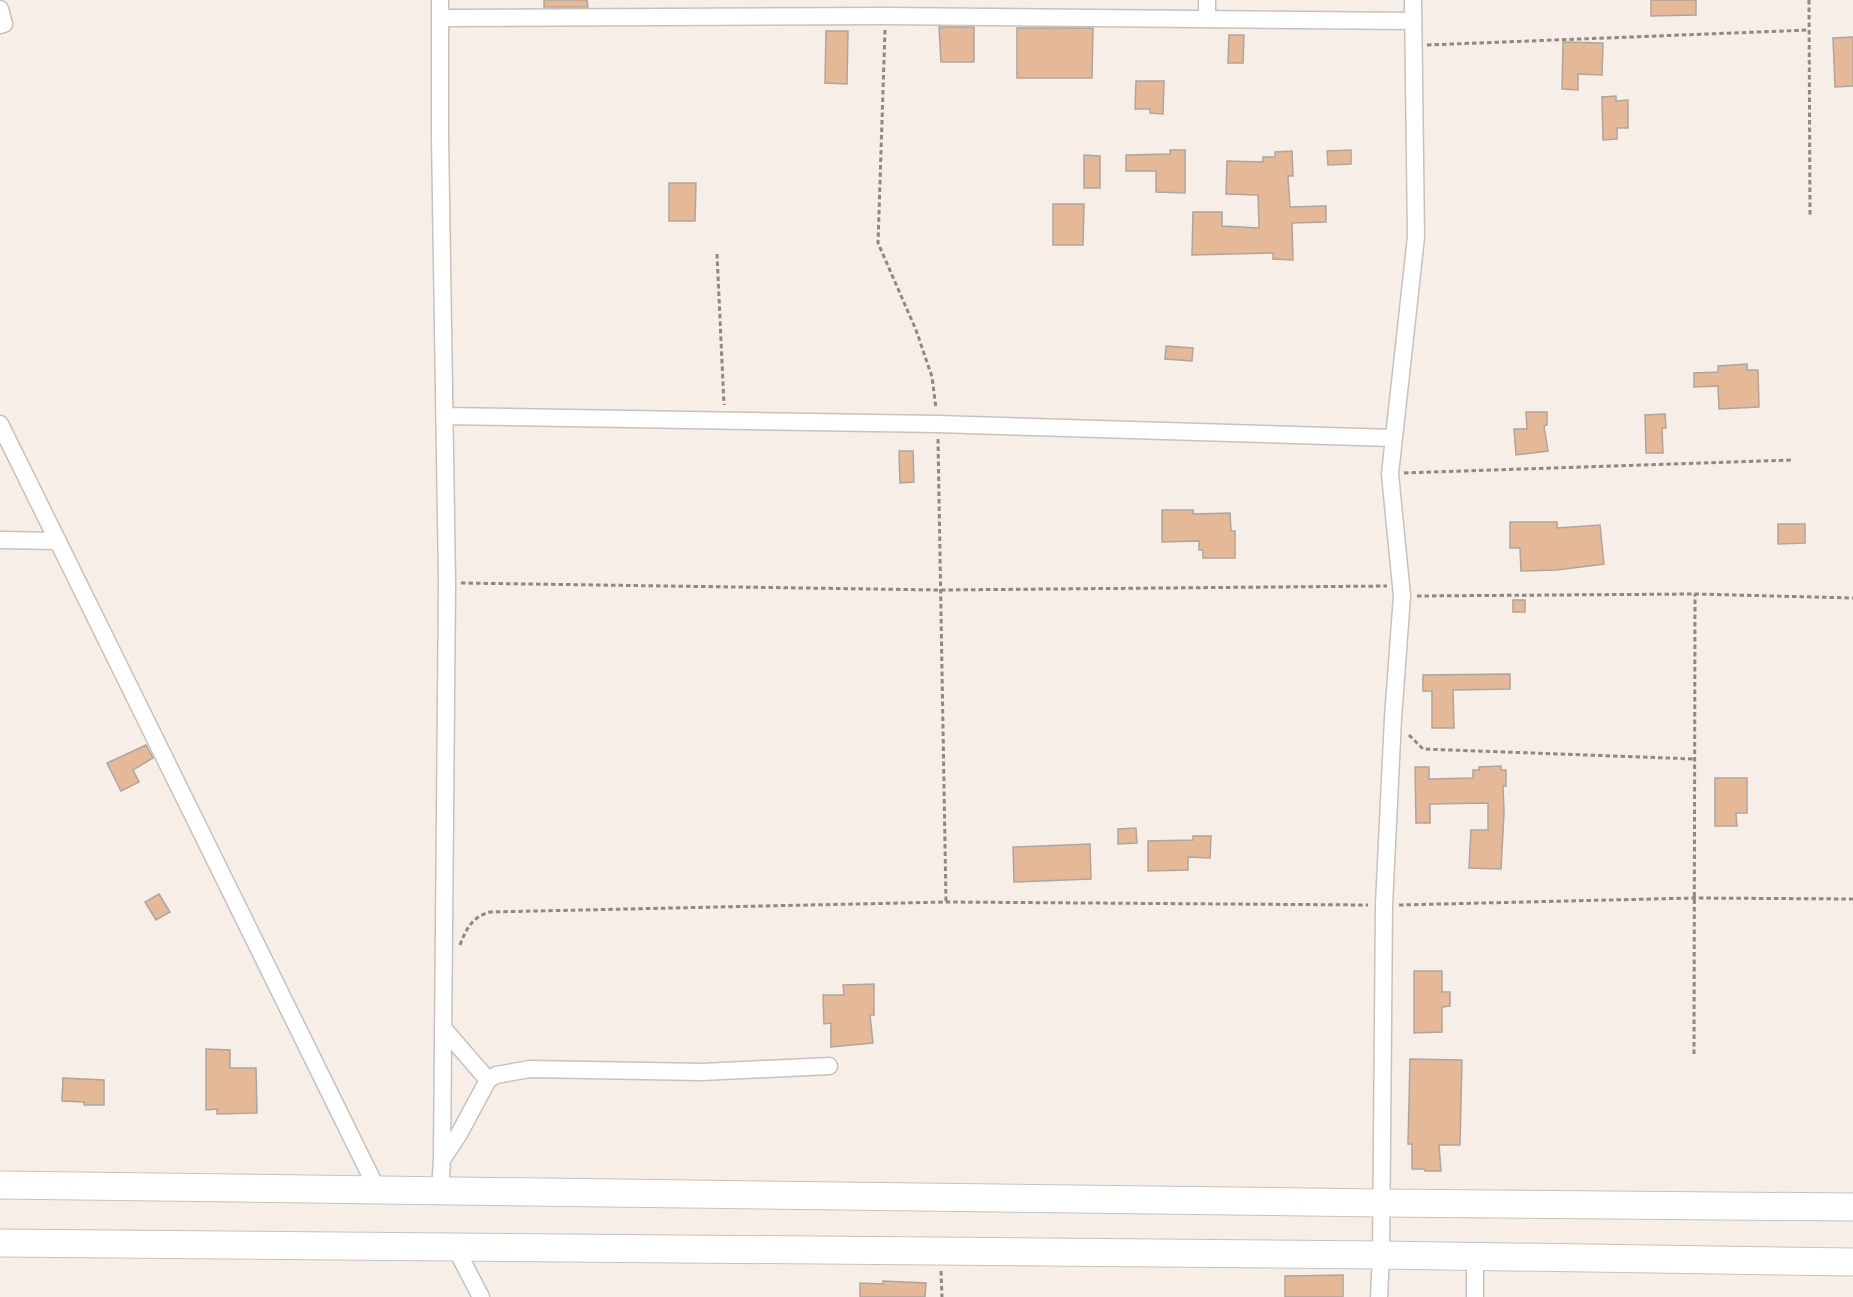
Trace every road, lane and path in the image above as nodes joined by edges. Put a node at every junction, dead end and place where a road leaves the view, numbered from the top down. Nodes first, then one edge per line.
1 (440, 0) edge
2 (1207, 0) edge
3 (1413, 0) edge
4 (1809, 0) edge
5 (0, 9) edge
6 (886, 16) junction
7 (440, 18) junction
8 (1207, 19) junction
9 (1413, 21) junction
10 (0, 25) edge
11 (1809, 30) junction
12 (1413, 45) junction
13 (1810, 215) dead end
14 (717, 254) dead end
15 (444, 416) junction
16 (724, 420) junction
17 (0, 424) edge
18 (937, 424) junction
19 (1393, 438) junction
20 (1792, 460) dead end
21 (1390, 474) junction
22 (0, 540) edge
23 (58, 541) junction
24 (447, 583) junction
25 (940, 590) junction
26 (1695, 594) junction
27 (1402, 596) junction
28 (1853, 598) edge
29 (1393, 718) junction
30 (1695, 759) junction
31 (1694, 898) junction
32 (1853, 899) edge
33 (946, 902) junction
34 (1384, 905) junction
35 (459, 950) dead end
36 (443, 1028) junction
37 (1694, 1054) dead end
38 (829, 1066) dead end
39 (488, 1080) junction
40 (442, 1159) junction
41 (0, 1185) edge
42 (378, 1191) junction
43 (440, 1192) junction
44 (1380, 1203) junction
45 (1853, 1207) edge
46 (0, 1243) edge
47 (455, 1247) junction
48 (941, 1251) junction
49 (1381, 1255) junction
50 (1475, 1257) junction
51 (1853, 1262) edge
52 (481, 1297) edge
53 (942, 1297) edge
54 (1379, 1297) edge
55 (1475, 1297) edge

1 - 7 street
2 - 8 street
3 - 9 street
4 - 11 path
5 - 10 street
6 - 7 street
6 - 8 street
6 - 18 path
7 - 15 street
8 - 9 street
9 - 12 street
11 - 12 path
11 - 13 path
12 - 19 street
14 - 16 path
15 - 16 street
15 - 24 street
16 - 18 street
17 - 23 street
18 - 19 street
18 - 25 path
19 - 21 street
20 - 21 path
21 - 27 street
22 - 23 street
23 - 42 street
24 - 25 path
24 - 36 street
25 - 27 path
25 - 33 path
26 - 27 path
26 - 28 path
26 - 30 path
27 - 29 street
29 - 30 path
29 - 34 street
30 - 31 path
31 - 32 path
31 - 34 path
31 - 37 path
33 - 34 path
33 - 35 path
34 - 44 street
36 - 39 street
36 - 40 street
38 - 39 street
39 - 40 street
40 - 43 street
41 - 42 highway
42 - 43 highway
43 - 44 highway
44 - 45 highway
44 - 49 street
46 - 47 highway
47 - 48 highway
47 - 52 street
48 - 49 highway
48 - 53 path
49 - 50 highway
49 - 54 street
50 - 51 highway
50 - 55 street

